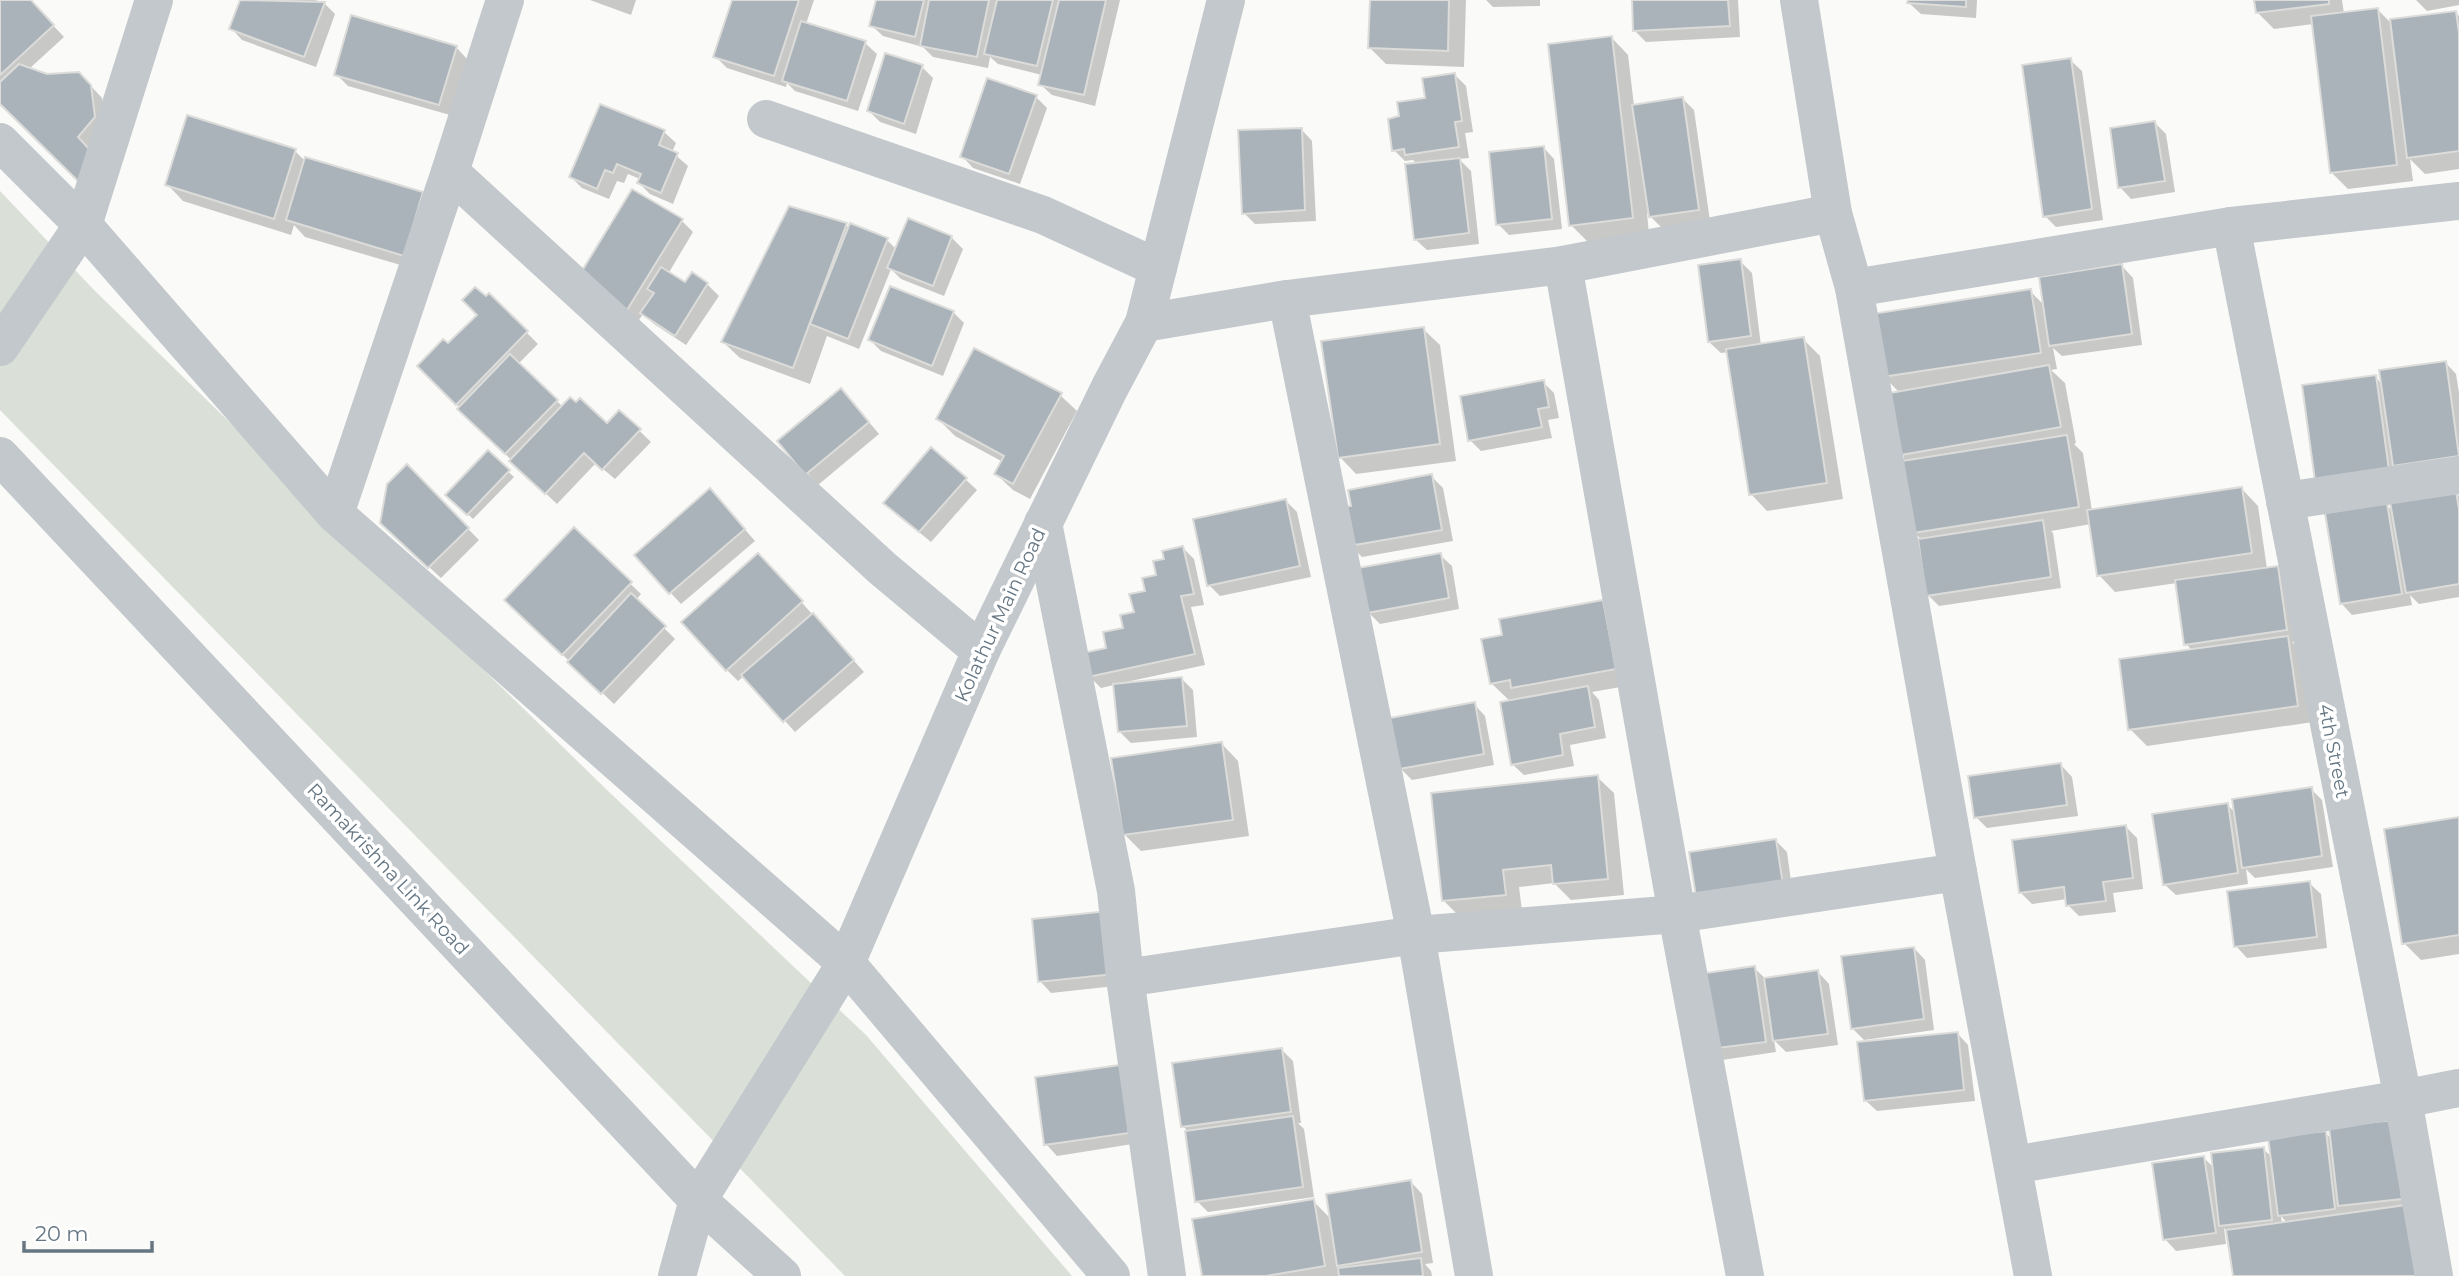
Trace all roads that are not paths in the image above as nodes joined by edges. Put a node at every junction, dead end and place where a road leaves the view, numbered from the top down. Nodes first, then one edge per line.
1 (154, 0) edge
2 (505, 0) edge
3 (1226, 0) edge
4 (1799, 0) edge
5 (766, 119) dead end
6 (0, 142) edge
7 (450, 173) junction
8 (2459, 201) edge
9 (1833, 213) junction
10 (83, 225) junction
11 (2231, 226) junction
12 (1563, 265) junction
13 (1158, 268) junction
14 (1854, 288) junction
15 (1287, 299) junction
16 (1144, 323) junction
17 (0, 347) edge
18 (0, 456) edge
19 (2459, 475) edge
20 (2285, 500) junction
21 (335, 514) junction
22 (1043, 523) junction
23 (981, 651) junction
24 (1958, 872) junction
25 (1677, 915) junction
26 (1416, 935) junction
27 (846, 962) junction
28 (1125, 978) junction
29 (2459, 1088) edge
30 (2403, 1099) junction
31 (2013, 1165) junction
32 (698, 1200) junction
33 (677, 1276) edge
34 (782, 1276) edge
35 (1111, 1276) edge
36 (1167, 1276) edge
37 (1474, 1276) edge
38 (1745, 1276) edge
39 (2033, 1276) edge
40 (2434, 1276) edge

1 - 10 street
2 - 7 street
3 - 13 street, Kolathur Main Road
4 - 9 street
5 - 13 street
6 - 10 street
7 - 21 street
7 - 23 street
8 - 11 street
9 - 12 street
9 - 14 street
10 - 17 street
10 - 21 street
11 - 14 street
11 - 20 street, 4th Street
12 - 15 street
12 - 25 street
13 - 16 street, Kolathur Main Road
14 - 24 street
15 - 16 street
15 - 26 street
16 - 22 street, Kolathur Main Road
18 - 32 street, Ramakrishna Link Road
19 - 20 street
20 - 30 street, 4th Street
21 - 27 street
22 - 23 street, Kolathur Main Road
22 - 28 street
23 - 27 street, Kolathur Main Road
24 - 25 street
24 - 31 street
25 - 26 street
25 - 38 street
26 - 28 street
26 - 37 street
27 - 32 street, Kolathur Main Road
27 - 35 street
28 - 36 street
29 - 30 street
30 - 31 street
30 - 40 street, 4th Street
31 - 39 street
32 - 33 street, Kolathur Main Road
32 - 34 street, Ramakrishna Link Road

